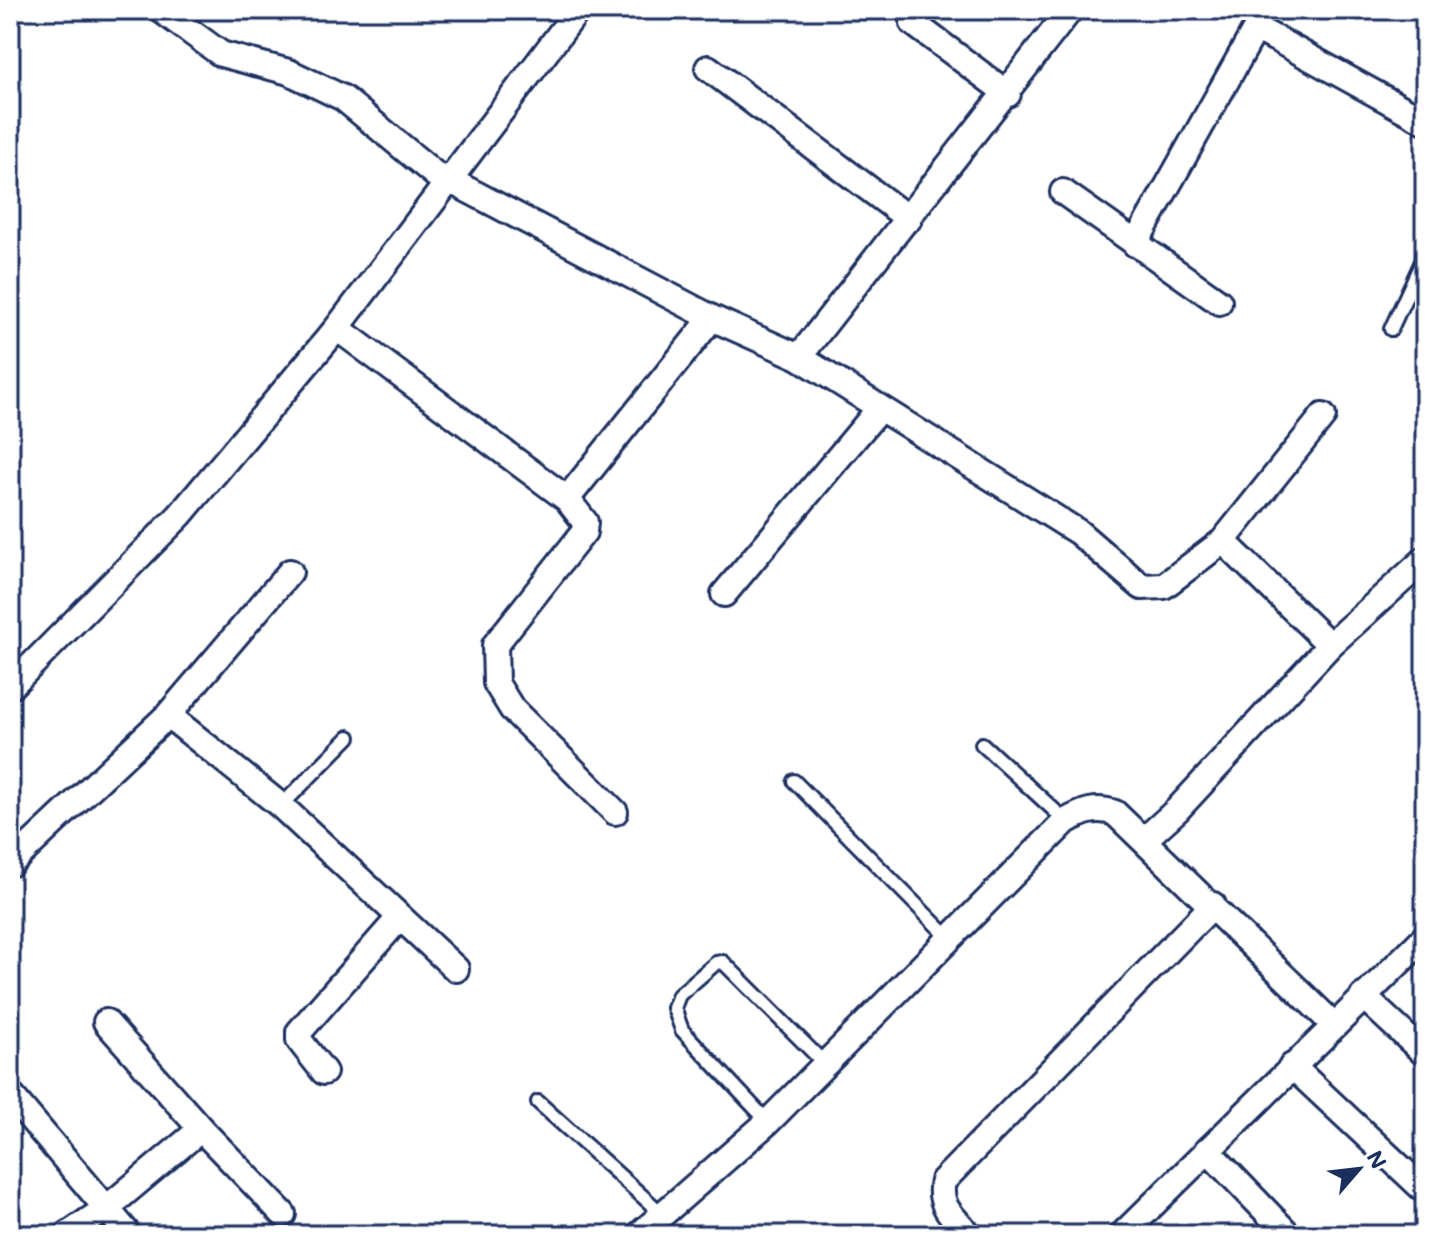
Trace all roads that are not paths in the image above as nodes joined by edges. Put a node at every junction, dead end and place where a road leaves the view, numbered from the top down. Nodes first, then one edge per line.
1 (161, 10) edge
2 (578, 10) edge
3 (1070, 10) edge
4 (913, 23) dead end
5 (708, 68) dead end
6 (1008, 94) junction
7 (1425, 121) edge
8 (450, 183) junction
9 (1063, 192) dead end
10 (909, 219) junction
11 (1135, 244) junction
12 (1425, 255) edge
13 (1219, 302) dead end
14 (712, 318) junction
15 (337, 328) junction
16 (1391, 329) dead end
17 (799, 357) junction
18 (880, 408) junction
19 (1323, 416) dead end
20 (567, 499) junction
21 (1223, 541) junction
22 (1425, 559) edge
23 (290, 572) dead end
24 (724, 594) dead end
25 (1330, 645) junction
26 (10, 687) edge
27 (168, 715) junction
28 (349, 737) dead end
29 (982, 744) dead end
30 (794, 781) dead end
31 (281, 806) junction
32 (615, 812) dead end
33 (1066, 821) junction
34 (1144, 840) junction
35 (10, 864) edge
36 (1213, 905) junction
37 (400, 917) junction
38 (1425, 937) edge
39 (950, 939) junction
40 (456, 969) dead end
41 (1363, 996) junction
42 (106, 1022) dead end
43 (1333, 1024) junction
44 (1425, 1054) edge
45 (826, 1065) junction
46 (1292, 1066) junction
47 (324, 1072) dead end
48 (10, 1094) edge
49 (538, 1102) dead end
50 (768, 1122) junction
51 (201, 1129) junction
52 (1207, 1150) junction
53 (1421, 1187) dead end
54 (107, 1208) junction
55 (283, 1214) dead end
56 (655, 1226) edge
57 (67, 1235) edge
58 (129, 1235) edge
59 (970, 1235) edge
60 (1122, 1235) edge
61 (1289, 1235) edge

1 - 8 street
2 - 8 street
3 - 6 street
4 - 6 street
5 - 10 street
6 - 10 street
7 - 11 street
8 - 14 street
8 - 15 street
9 - 11 street
10 - 17 street
11 - 13 street
12 - 16 lane
14 - 17 street
14 - 20 street
15 - 20 street
15 - 26 street
17 - 18 street
18 - 21 street
18 - 24 street
19 - 21 street
20 - 32 street
21 - 25 street
22 - 25 street
23 - 27 street
25 - 34 street
27 - 31 street
27 - 35 street
28 - 31 lane
29 - 33 lane
30 - 39 lane
31 - 37 street
33 - 34 street
33 - 39 street
34 - 36 street
36 - 43 street
36 - 59 street
37 - 40 street
37 - 47 street
38 - 41 street
39 - 45 street
41 - 43 street
41 - 44 street
42 - 51 street
43 - 46 street
45 - 50 street
45 - 50 lane
46 - 52 street
46 - 53 street
48 - 54 street
49 - 56 lane
50 - 56 street
51 - 54 street
51 - 55 street
52 - 60 street
52 - 61 street
54 - 57 street
54 - 58 street

